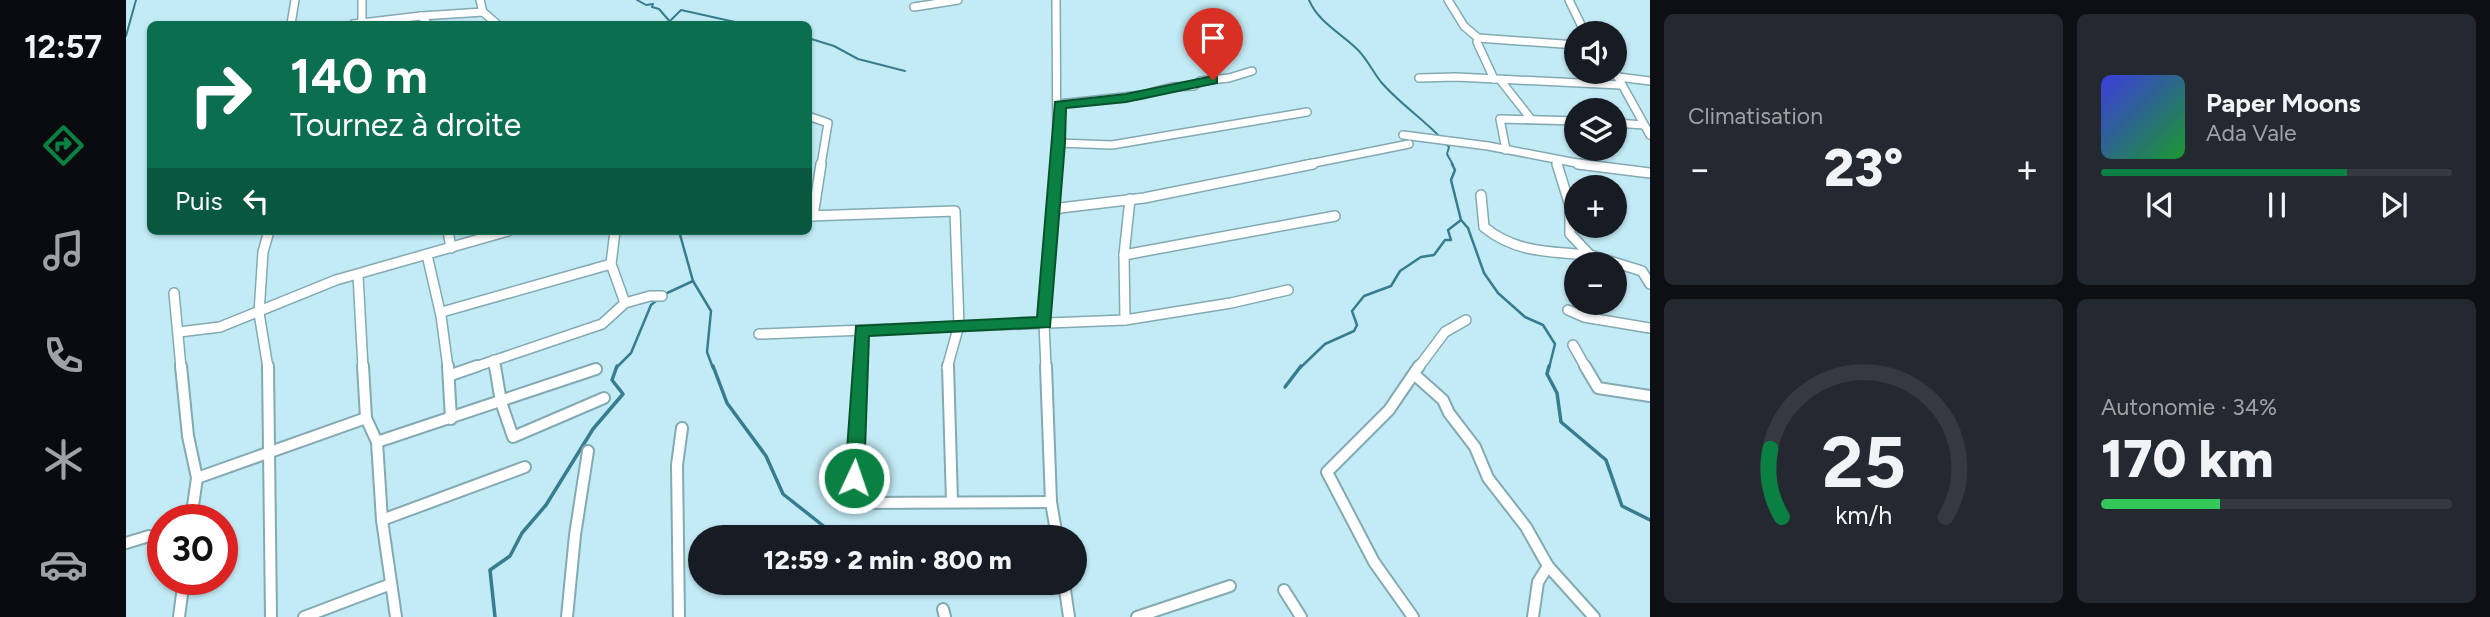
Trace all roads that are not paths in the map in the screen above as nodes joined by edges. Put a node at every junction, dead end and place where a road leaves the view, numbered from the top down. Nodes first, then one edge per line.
1 (295, 0) edge
2 (362, 0) edge
3 (480, 0) edge
4 (958, 0) edge
5 (1056, 0) edge
6 (1448, 0) edge
7 (1569, 0) edge
8 (939, 1) edge
9 (914, 7) dead end
10 (483, 12) junction
11 (421, 16) junction
12 (292, 21) edge
13 (362, 21) edge
14 (379, 21) edge
15 (425, 21) edge
16 (494, 21) edge
17 (1579, 21) edge
18 (1478, 38) junction
19 (1564, 44) edge
20 (1252, 71) dead end
21 (1419, 78) dead end
22 (1627, 79) edge
23 (1497, 80) junction
24 (1564, 81) edge
25 (1650, 81) edge
26 (1621, 84) edge
27 (1059, 104) junction
28 (1307, 112) dead end
29 (812, 117) edge
30 (1531, 120) junction
31 (1564, 121) edge
32 (1627, 124) edge
33 (1644, 125) junction
34 (1403, 135) dead end
35 (1650, 135) edge
36 (1059, 143) junction
37 (1409, 144) dead end
38 (1506, 150) junction
39 (1556, 160) junction
40 (1650, 173) edge
41 (1481, 195) dead end
42 (1130, 199) junction
43 (812, 211) edge
44 (1054, 212) junction
45 (812, 216) edge
46 (1335, 216) dead end
47 (268, 235) edge
48 (449, 235) edge
49 (495, 235) edge
50 (615, 235) edge
51 (451, 248) junction
52 (1564, 252) edge
53 (1587, 252) edge
54 (427, 255) junction
55 (1124, 256) junction
56 (611, 264) junction
57 (1627, 266) edge
58 (358, 275) junction
59 (1650, 284) edge
60 (1288, 290) dead end
61 (174, 293) dead end
62 (662, 296) dead end
63 (625, 303) junction
64 (442, 312) junction
65 (259, 313) junction
66 (1579, 315) edge
67 (1125, 320) junction
68 (1466, 320) dead end
69 (1044, 323) junction
70 (959, 325) junction
71 (1650, 328) edge
72 (862, 330) junction
73 (178, 332) junction
74 (759, 334) dead end
75 (1573, 345) dead end
76 (494, 360) junction
77 (596, 369) dead end
78 (451, 375) junction
79 (1415, 375) junction
80 (1650, 396) edge
81 (604, 398) dead end
82 (501, 402) junction
83 (366, 418) junction
84 (451, 419) junction
85 (682, 428) dead end
86 (377, 442) junction
87 (267, 451) junction
88 (588, 451) dead end
89 (525, 467) dead end
90 (197, 478) junction
91 (952, 502) junction
92 (1051, 502) junction
93 (193, 504) edge
94 (382, 520) junction
95 (1055, 525) edge
96 (147, 537) edge
97 (126, 543) edge
98 (1548, 566) junction
99 (391, 584) junction
100 (1230, 586) dead end
101 (1284, 590) dead end
102 (182, 595) edge
103 (1066, 595) edge
104 (179, 617) edge
105 (271, 617) edge
106 (304, 617) edge
107 (396, 617) edge
108 (567, 617) edge
109 (679, 617) edge
110 (1069, 617) edge
111 (1137, 617) edge
112 (1301, 617) edge
113 (1413, 617) edge
114 (1533, 617) edge
115 (1594, 617) edge

1 - 12 street
2 - 13 street
3 - 10 street
4 - 8 street
5 - 27 street
6 - 18 street
7 - 17 street
8 - 9 street
10 - 11 street
10 - 16 street
11 - 14 street
11 - 15 street
18 - 19 street
18 - 23 street
20 - 27 street
21 - 23 street
22 - 25 street
23 - 24 street
23 - 30 street
26 - 33 street
27 - 36 street
28 - 36 street
29 - 43 street
30 - 31 street
30 - 38 street
32 - 33 street
33 - 35 street
34 - 38 street
36 - 44 street
37 - 42 street
38 - 39 street
39 - 40 street
39 - 53 street
41 - 52 street
42 - 44 street
42 - 55 street
44 - 69 street
45 - 70 street
46 - 55 street
47 - 65 street
48 - 51 street
49 - 51 street
50 - 56 street
51 - 54 street
54 - 58 street
54 - 64 street
55 - 67 street
56 - 63 street
56 - 64 street
57 - 59 street
58 - 65 street
58 - 83 street
60 - 67 street
61 - 73 street
62 - 63 street
63 - 76 street
64 - 78 street
65 - 73 street
65 - 87 street
66 - 71 street
67 - 69 street
68 - 79 street
69 - 70 street
69 - 92 street
70 - 72 street
70 - 91 street
72 - 74 street
72 - 91 street
73 - 90 street
75 - 80 street
76 - 78 street
76 - 82 street
77 - 82 street
78 - 84 street
79 - 98 street
79 - 113 street
81 - 82 street
82 - 84 street
83 - 86 street
83 - 87 street
84 - 86 street
85 - 109 street
86 - 94 street
87 - 90 street
87 - 105 street
88 - 108 street
89 - 94 street
90 - 93 street
91 - 92 street
92 - 95 street
94 - 99 street
96 - 97 street
98 - 114 street
98 - 115 street
99 - 106 street
99 - 107 street
100 - 111 street
101 - 112 street
102 - 104 street
103 - 110 street

